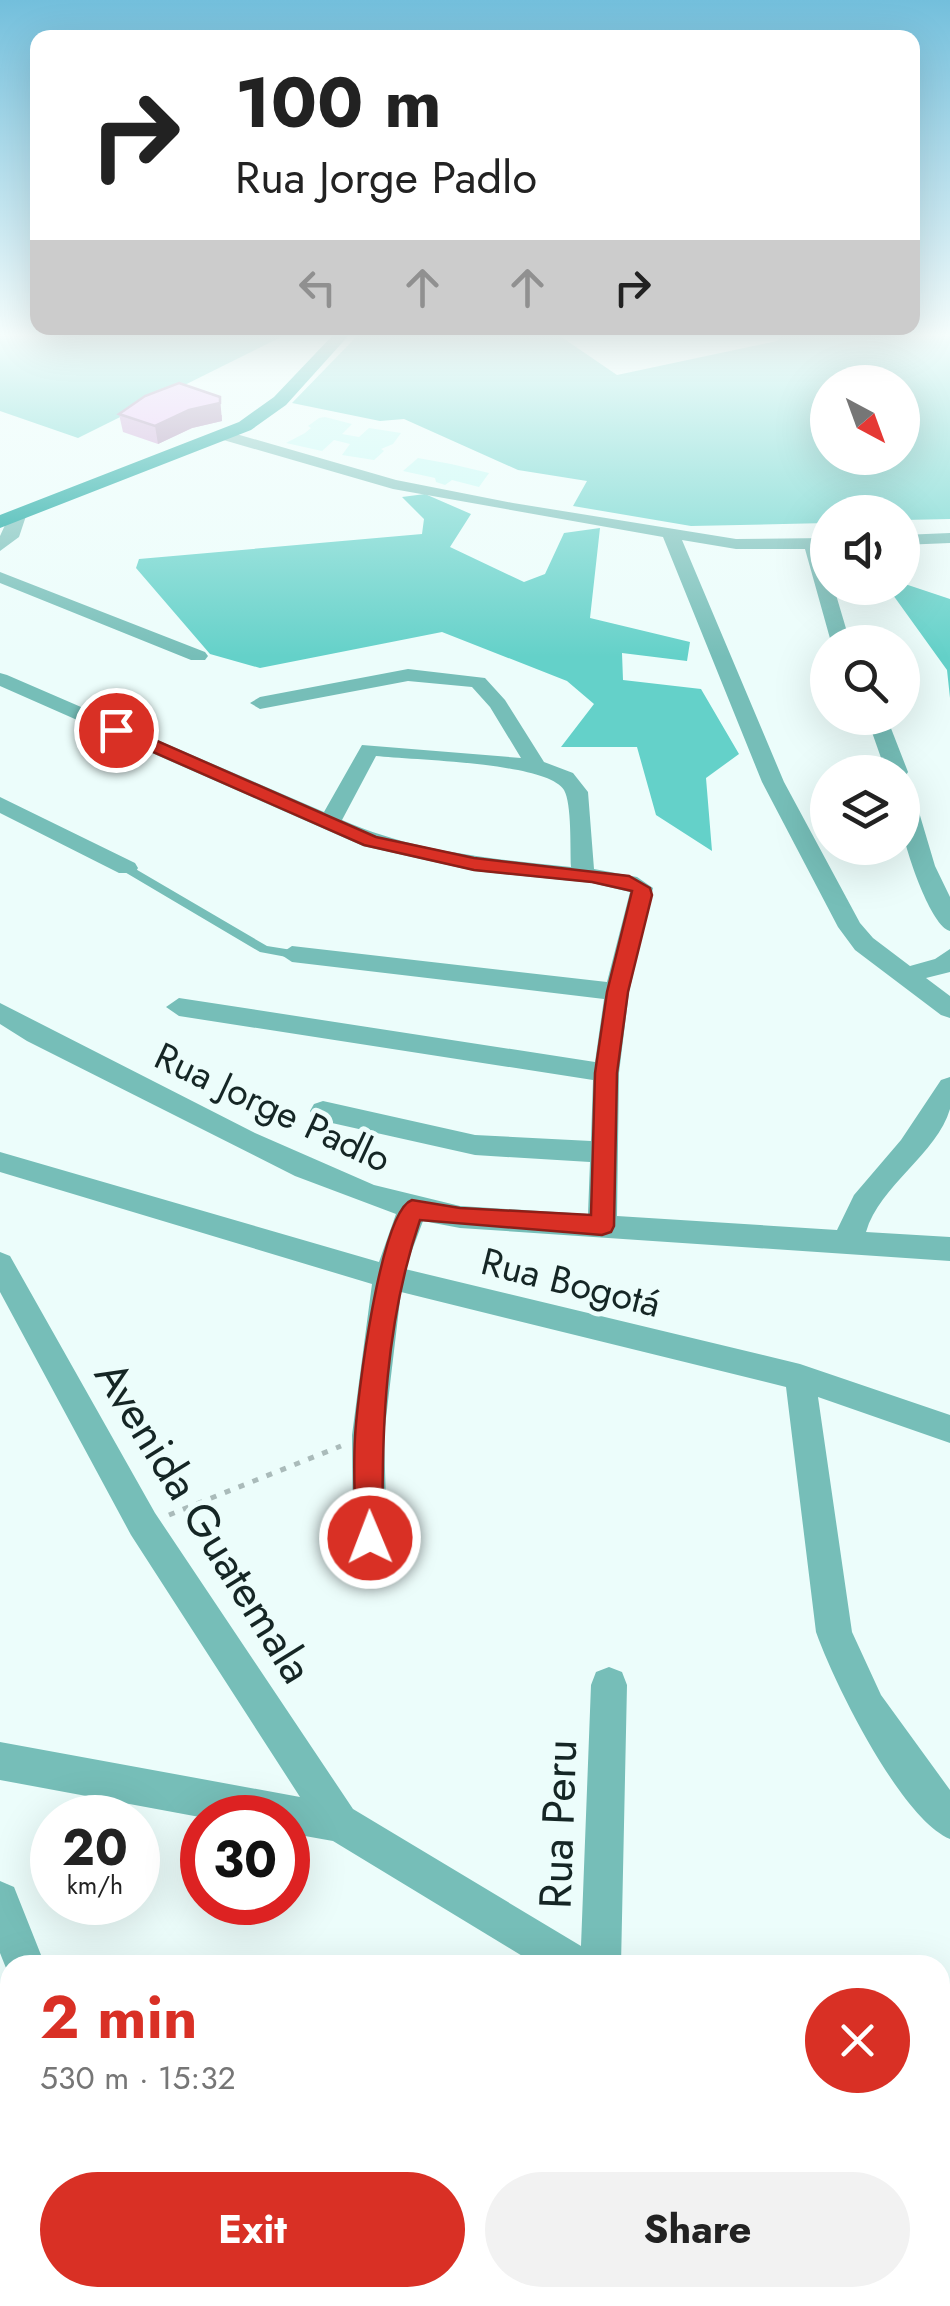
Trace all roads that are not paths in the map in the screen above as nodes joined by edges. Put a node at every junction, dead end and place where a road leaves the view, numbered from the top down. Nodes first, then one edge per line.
1 (213, 442) edge
2 (246, 442) edge
3 (6, 531) edge
4 (670, 533) junction
5 (950, 538) edge
6 (920, 539) edge
7 (810, 544) edge
8 (0, 577) edge
9 (198, 656) dead end
10 (0, 679) edge
11 (260, 704) dead end
12 (536, 766) junction
13 (0, 804) edge
14 (329, 824) junction
15 (920, 853) edge
16 (128, 868) joint
17 (583, 875) junction
18 (950, 923) edge
19 (292, 954) joint
20 (950, 957) edge
21 (907, 975) junction
22 (617, 992) junction
23 (179, 1007) dead end
24 (950, 1009) edge
25 (0, 1012) edge
26 (606, 1073) junction
27 (950, 1088) edge
28 (323, 1111) dead end
29 (604, 1152) junction
30 (0, 1162) edge
31 (412, 1210) junction
32 (602, 1226) junction
33 (849, 1245) junction
34 (950, 1249) edge
35 (0, 1264) edge
36 (388, 1277) junction
37 (800, 1378) junction
38 (950, 1429) edge
39 (370, 1538) dead end
40 (609, 1686) dead end
41 (0, 1762) edge
42 (950, 1820) edge
43 (339, 1823) junction
44 (0, 1901) edge
45 (21, 1955) edge
46 (559, 1955) edge
47 (601, 1955) edge

1 - 3 main road
2 - 4 street
4 - 7 street
4 - 21 street
5 - 6 street
8 - 9 street
10 - 14 street
11 - 12 street
12 - 14 street
12 - 17 street
13 - 16 street
14 - 17 street
15 - 18 street
16 - 19 lane
17 - 22 street
19 - 22 street
20 - 21 street
21 - 24 street
22 - 26 street
23 - 26 street
25 - 31 street, Rua Jorge Padlo
26 - 29 street
27 - 33 street
28 - 29 street
29 - 32 street
30 - 36 street, Rua Bogotá
31 - 32 street, Rua Jorge Padlo
31 - 36 street
32 - 33 street, Rua Jorge Padlo
33 - 34 street, Rua Jorge Padlo
35 - 43 street, Avenida Guatemala
36 - 37 street, Rua Bogotá
36 - 39 street
37 - 38 street, Rua Bogotá
37 - 42 street
40 - 47 street, Rua Peru
41 - 43 street
43 - 46 street
44 - 45 street

